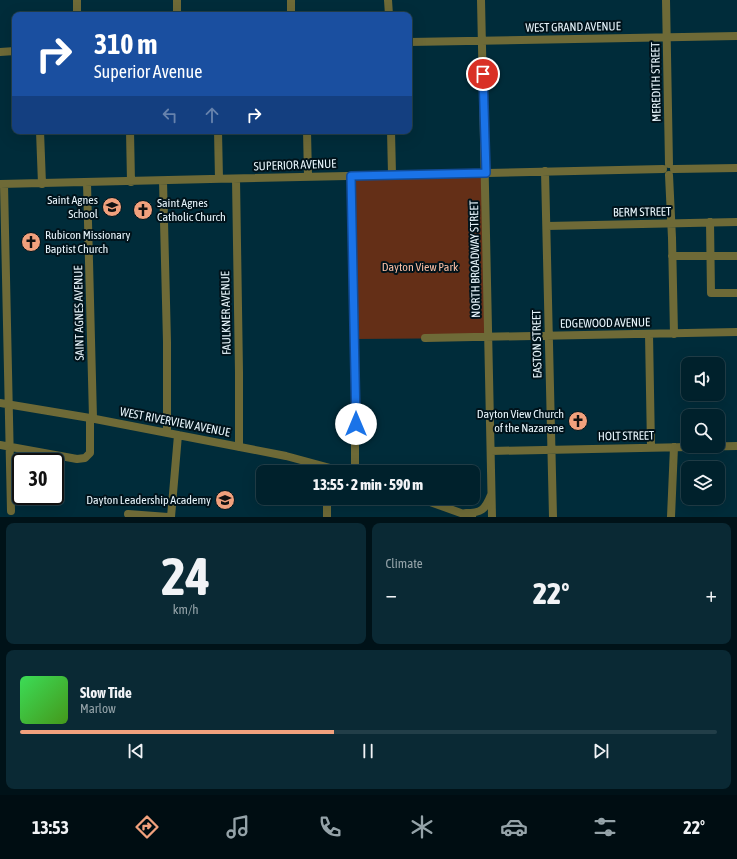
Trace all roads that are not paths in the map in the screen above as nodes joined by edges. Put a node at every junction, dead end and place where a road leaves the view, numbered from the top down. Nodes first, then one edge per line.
1 (77, 0) edge
2 (177, 0) edge
3 (291, 0) edge
4 (388, 0) edge
5 (481, 0) edge
6 (666, 0) edge
7 (77, 12) edge
8 (177, 12) edge
9 (291, 12) edge
10 (389, 12) edge
11 (737, 36) edge
12 (667, 38) junction
13 (482, 41) junction
14 (412, 42) edge
15 (12, 51) edge
16 (0, 52) edge
17 (40, 134) edge
18 (130, 134) edge
19 (218, 134) edge
20 (307, 134) edge
21 (391, 134) edge
22 (737, 168) edge
23 (669, 169) junction
24 (545, 171) junction
25 (486, 173) junction
26 (392, 174) junction
27 (308, 176) junction
28 (351, 176) junction
29 (218, 179) junction
30 (236, 179) junction
31 (163, 181) junction
32 (88, 182) junction
33 (131, 182) junction
34 (2, 184) edge
35 (42, 184) junction
36 (710, 222) junction
37 (737, 222) edge
38 (671, 223) junction
39 (546, 226) junction
40 (672, 256) junction
41 (737, 256) edge
42 (710, 257) junction
43 (737, 293) edge
44 (737, 332) edge
45 (649, 334) junction
46 (674, 334) junction
47 (549, 336) junction
48 (425, 338) dead end
49 (488, 338) junction
50 (4, 404) edge
51 (91, 418) junction
52 (167, 433) junction
53 (178, 435) junction
54 (0, 445) edge
55 (10, 446) junction
56 (737, 446) edge
57 (239, 447) junction
58 (651, 447) junction
59 (674, 447) junction
60 (551, 450) junction
61 (491, 451) junction
62 (315, 465) edge
63 (356, 465) edge
64 (492, 493) junction
65 (327, 505) edge
66 (439, 505) edge
67 (11, 511) dead end
68 (462, 513) junction
69 (128, 514) dead end
70 (170, 517) edge
71 (327, 517) edge
72 (472, 517) edge
73 (492, 517) edge
74 (553, 517) edge
75 (671, 517) edge

1 - 7 street
2 - 8 street
3 - 9 street
4 - 10 street
5 - 13 street, NORTH BROADWAY STREET
6 - 12 street, MEREDITH STREET
11 - 12 street, WEST GRAND AVENUE
12 - 13 street, WEST GRAND AVENUE
12 - 23 street, MEREDITH STREET
13 - 14 street, WEST GRAND AVENUE
13 - 25 street, NORTH BROADWAY STREET
15 - 16 street
17 - 35 street
18 - 33 street
19 - 29 street
20 - 27 street
21 - 26 street
22 - 23 street, SUPERIOR AVENUE
23 - 24 street, SUPERIOR AVENUE
23 - 38 street, MEREDITH STREET
24 - 25 street, SUPERIOR AVENUE
24 - 39 street, EASTON STREET
25 - 26 street, SUPERIOR AVENUE
25 - 49 street, NORTH BROADWAY STREET
26 - 28 street, SUPERIOR AVENUE
27 - 28 street, SUPERIOR AVENUE
27 - 30 street, SUPERIOR AVENUE
28 - 63 street
29 - 30 street, SUPERIOR AVENUE
29 - 31 street, SUPERIOR AVENUE
30 - 57 street, FAULKNER AVENUE
31 - 33 street, SUPERIOR AVENUE
31 - 52 street
32 - 33 street, SUPERIOR AVENUE
32 - 35 street, SUPERIOR AVENUE
32 - 51 street, SAINT AGNES AVENUE
34 - 35 street, SUPERIOR AVENUE
34 - 50 street
36 - 37 street, BERM STREET
36 - 38 street, BERM STREET
36 - 42 street
38 - 39 street, BERM STREET
38 - 40 street, MEREDITH STREET
39 - 47 street, EASTON STREET
40 - 42 street
40 - 46 street, MEREDITH STREET
41 - 42 street
42 - 43 street
44 - 46 street, EDGEWOOD AVENUE
45 - 46 street, EDGEWOOD AVENUE
45 - 47 street, EDGEWOOD AVENUE
45 - 58 street
47 - 49 street, EDGEWOOD AVENUE
47 - 60 street, EASTON STREET
48 - 49 street, EDGEWOOD AVENUE
49 - 61 street, NORTH BROADWAY STREET
50 - 51 street, WEST RIVERVIEW AVENUE
50 - 55 street
51 - 52 street, WEST RIVERVIEW AVENUE
51 - 55 street, SAINT AGNES AVENUE
52 - 53 street, WEST RIVERVIEW AVENUE
53 - 57 street, WEST RIVERVIEW AVENUE
53 - 70 street
54 - 55 street
55 - 67 street
56 - 59 street, HOLT STREET
57 - 62 street, WEST RIVERVIEW AVENUE
58 - 59 street, HOLT STREET
58 - 60 street, HOLT STREET
59 - 75 street
60 - 61 street, HOLT STREET
60 - 74 street, EASTON STREET
61 - 64 street, NORTH BROADWAY STREET
64 - 68 street
64 - 73 street, NORTH BROADWAY STREET
65 - 71 street
66 - 68 street
68 - 72 street
69 - 70 street

